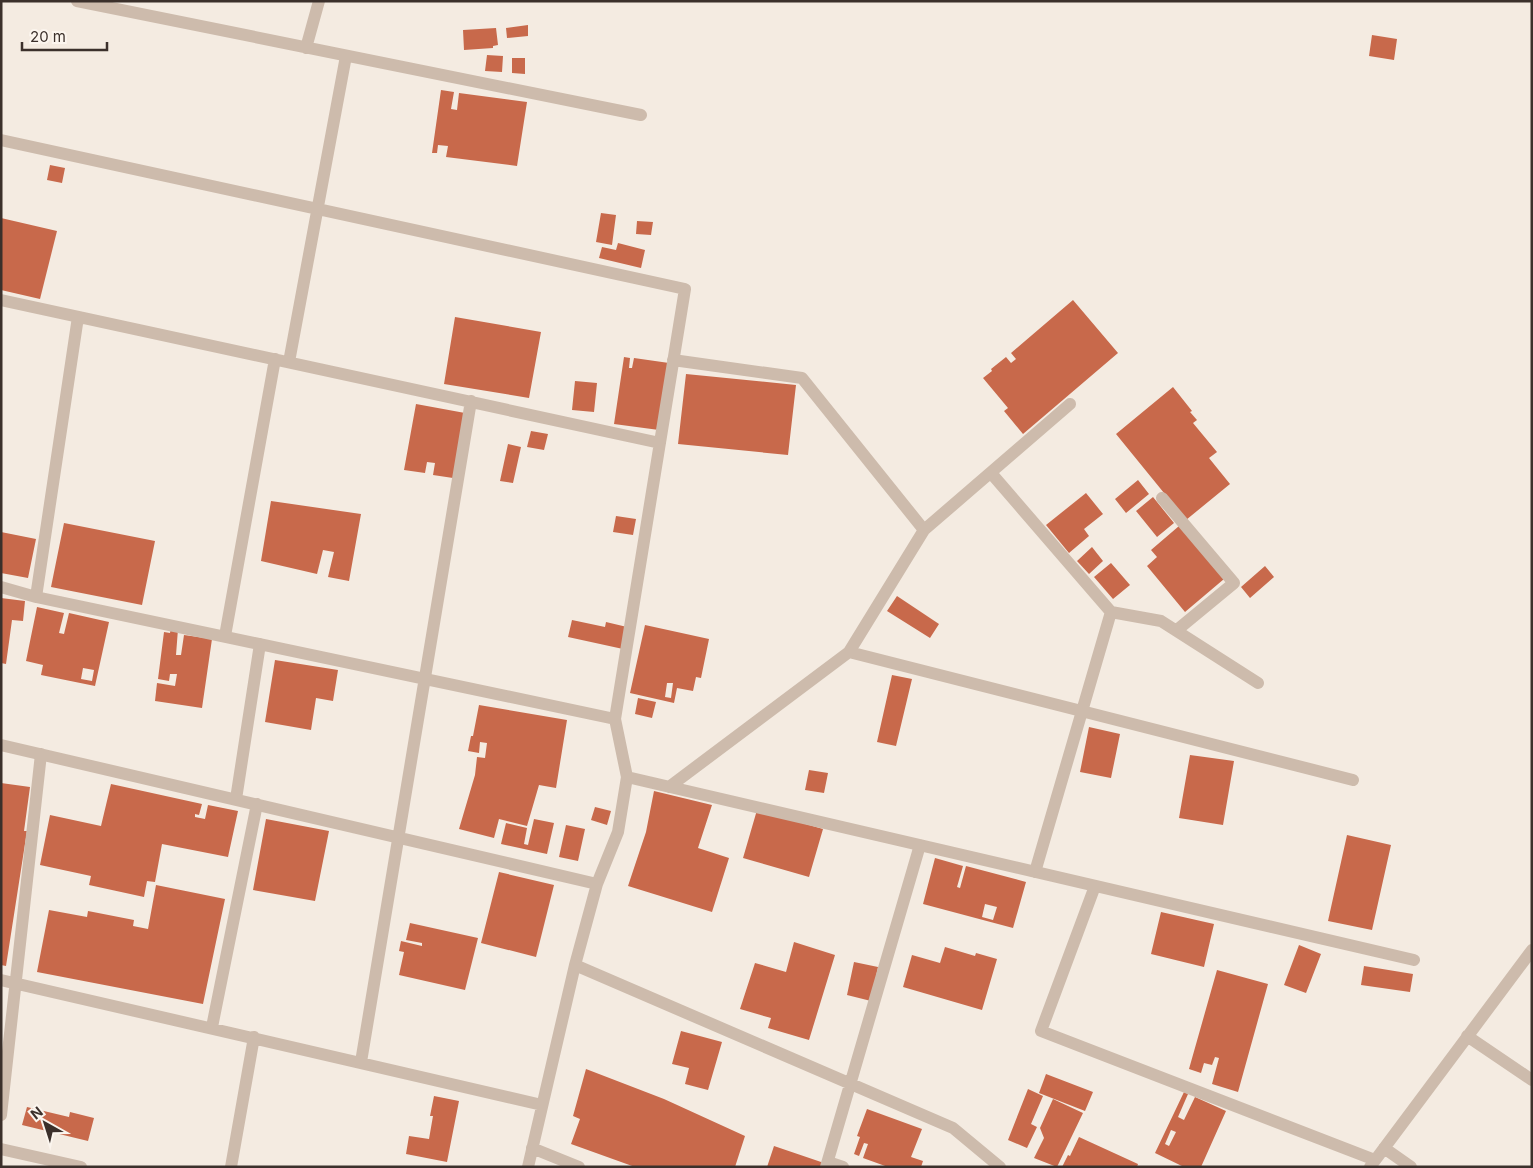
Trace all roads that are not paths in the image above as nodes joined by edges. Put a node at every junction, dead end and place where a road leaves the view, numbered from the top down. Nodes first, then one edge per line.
1 (77, 1) edge
2 (319, 1) edge
3 (306, 48) junction
4 (346, 56) junction
5 (641, 115) dead end
6 (1, 140) edge
7 (317, 209) junction
8 (1, 300) edge
9 (78, 317) junction
10 (276, 359) junction
11 (673, 360) junction
12 (289, 362) junction
13 (471, 402) junction
14 (1070, 404) dead end
15 (660, 443) junction
16 (991, 473) junction
17 (1162, 498) dead end
18 (924, 530) junction
19 (1, 587) edge
20 (36, 597) junction
21 (1111, 612) junction
22 (1177, 630) junction
23 (225, 636) junction
24 (260, 644) junction
25 (849, 652) junction
26 (425, 679) junction
27 (1258, 683) dead end
28 (1082, 711) junction
29 (615, 719) junction
30 (1, 745) edge
31 (41, 754) junction
32 (627, 777) junction
33 (1353, 780) dead end
34 (669, 786) junction
35 (236, 799) junction
36 (257, 804) junction
37 (399, 837) junction
38 (920, 845) junction
39 (1035, 872) junction
40 (597, 884) junction
41 (1095, 886) junction
42 (1532, 950) edge
43 (1414, 960) dead end
44 (575, 965) junction
45 (1, 980) edge
46 (16, 982) junction
47 (212, 1028) junction
48 (1467, 1036) junction
49 (254, 1037) junction
50 (361, 1062) junction
51 (1532, 1080) edge
52 (850, 1084) junction
53 (542, 1105) junction
54 (1, 1116) edge
55 (532, 1148) junction
56 (1384, 1148) junction
57 (1, 1150) edge
58 (827, 1164) edge
59 (1373, 1164) edge
60 (81, 1167) edge
61 (231, 1167) edge
62 (528, 1167) edge
63 (579, 1167) edge
64 (843, 1167) edge
65 (1000, 1167) edge
66 (1411, 1167) edge

1 - 3 street
2 - 3 street
3 - 4 street
4 - 5 street
4 - 7 street
6 - 7 street
7 - 11 street
7 - 12 street
8 - 9 street
9 - 10 street
9 - 20 street
10 - 12 street
10 - 23 street
11 - 15 street
11 - 18 street
12 - 13 street
13 - 15 street
13 - 26 street
14 - 16 street
15 - 29 street
16 - 18 street
16 - 21 street
17 - 22 street
18 - 25 street
19 - 20 street
20 - 23 street
21 - 22 street
21 - 28 street
22 - 27 street
23 - 24 street
24 - 26 street
24 - 35 street
25 - 28 street
25 - 34 street
26 - 29 street
26 - 37 street
28 - 33 street
28 - 39 street
29 - 32 street
30 - 31 street
31 - 35 street
31 - 46 street
32 - 34 street
32 - 40 street
34 - 38 street
35 - 36 street
36 - 37 street
36 - 47 street
37 - 40 street
37 - 50 street
38 - 39 street
38 - 52 street
39 - 41 street
40 - 44 street
41 - 43 street
41 - 59 street
42 - 48 street
44 - 52 street
44 - 53 street
45 - 46 street
46 - 47 street
46 - 54 street
47 - 49 street
48 - 51 street
48 - 56 street
49 - 50 street
49 - 61 street
50 - 53 street
52 - 58 street
52 - 65 street
53 - 55 street
55 - 62 street
55 - 63 street
56 - 59 street
56 - 66 street
57 - 60 street
58 - 64 street

